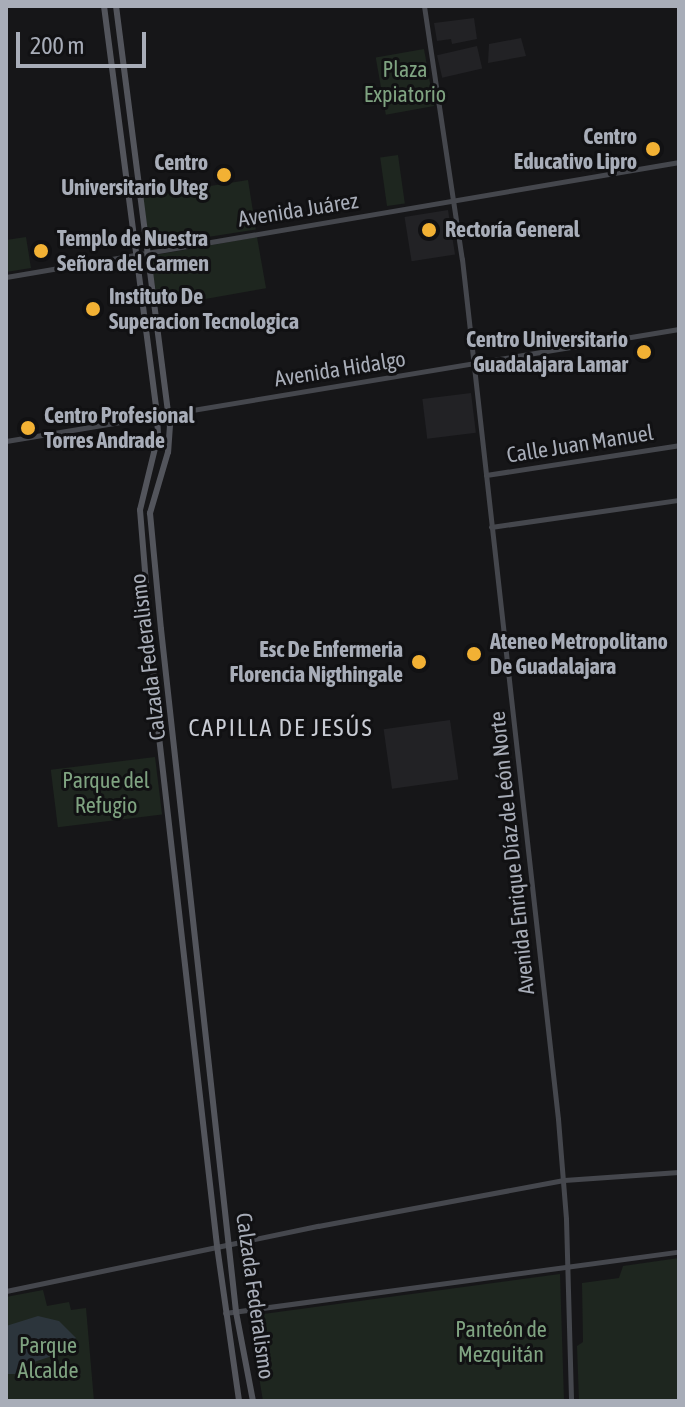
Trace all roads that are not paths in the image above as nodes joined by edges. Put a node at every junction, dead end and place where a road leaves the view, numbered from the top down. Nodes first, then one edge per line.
1 (104, 6) edge
2 (116, 6) edge
3 (424, 6) edge
4 (679, 162) edge
5 (453, 200) junction
6 (149, 251) junction
7 (136, 253) junction
8 (6, 277) edge
9 (679, 329) edge
10 (474, 365) junction
11 (169, 413) junction
12 (157, 415) junction
13 (6, 441) edge
14 (679, 445) edge
15 (486, 475) junction
16 (679, 500) edge
17 (491, 527) junction
18 (679, 1172) edge
19 (564, 1180) junction
20 (228, 1244) junction
21 (217, 1246) junction
22 (679, 1252) edge
23 (567, 1268) junction
24 (6, 1291) edge
25 (236, 1312) junction
26 (225, 1313) junction
27 (239, 1401) edge
28 (253, 1401) edge
29 (571, 1401) edge

1 - 7 main road, Calzada Federalismo
2 - 6 main road, Calzada Federalismo
3 - 5 main road, Avenida Enrique Díaz de León Norte
4 - 5 main road, Avenida Juárez
5 - 6 main road, Avenida Juárez
5 - 10 main road, Avenida Enrique Díaz de León Norte
6 - 7 main road, Avenida Juárez
6 - 11 main road, Calzada Federalismo
7 - 8 main road, Avenida Juárez
7 - 12 main road, Calzada Federalismo
9 - 10 main road, Avenida Hidalgo
10 - 11 main road, Avenida Hidalgo
10 - 15 main road, Avenida Enrique Díaz de León Norte
11 - 12 main road, Avenida Hidalgo
11 - 20 main road, Calzada Federalismo
12 - 13 main road, Avenida Hidalgo
12 - 21 main road, Calzada Federalismo
14 - 15 main road, Calle Juan Manuel
15 - 17 main road, Avenida Enrique Díaz de León Norte
16 - 17 main road
17 - 19 main road, Avenida Enrique Díaz de León Norte
18 - 19 main road
19 - 20 main road
19 - 23 main road, Avenida Enrique Díaz de León Norte
20 - 21 main road
20 - 25 main road, Calzada Federalismo
21 - 24 main road
21 - 26 main road, Calzada Federalismo
22 - 23 main road
23 - 25 main road
23 - 29 main road, Avenida Enrique Díaz de León Norte
25 - 26 main road
25 - 28 main road, Calzada Federalismo
26 - 27 main road, Calzada Federalismo

